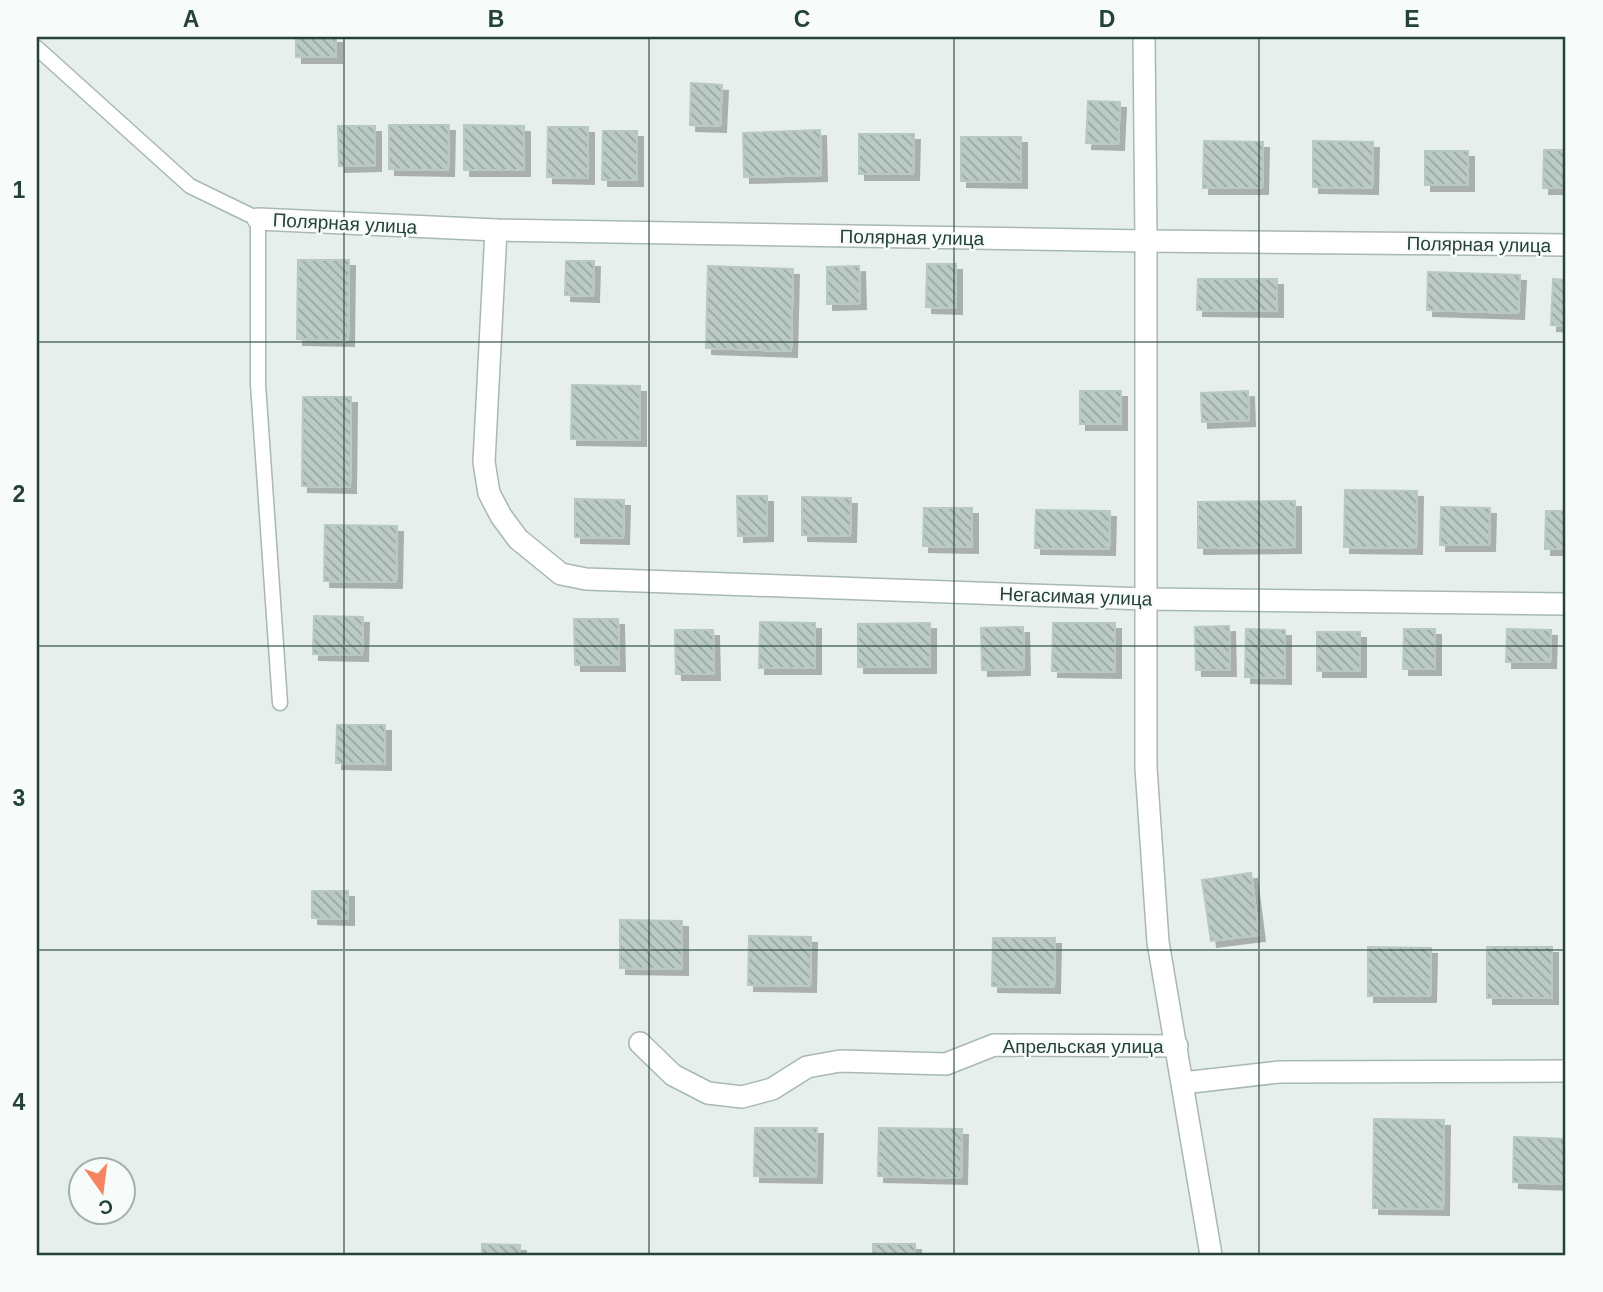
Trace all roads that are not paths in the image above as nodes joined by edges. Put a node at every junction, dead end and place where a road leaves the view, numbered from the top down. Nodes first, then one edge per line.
1 (1144, 37) edge
2 (37, 48) edge
3 (258, 219) junction
4 (496, 230) junction
5 (1146, 241) junction
6 (1566, 245) edge
7 (1145, 599) junction
8 (1566, 604) edge
9 (280, 703) dead end
10 (640, 1043) dead end
11 (1177, 1046) junction
12 (1566, 1071) edge
13 (1183, 1083) junction
14 (1211, 1255) edge

1 - 5 street
2 - 3 lane
3 - 4 street, Полярная улица
3 - 9 lane
4 - 5 street, Полярная улица
4 - 7 street, Негасимая улица
5 - 6 street, Полярная улица
5 - 7 street
7 - 8 street, Негасимая улица
7 - 11 street
10 - 11 street, Апрельская улица
11 - 13 street
12 - 13 street
13 - 14 street

